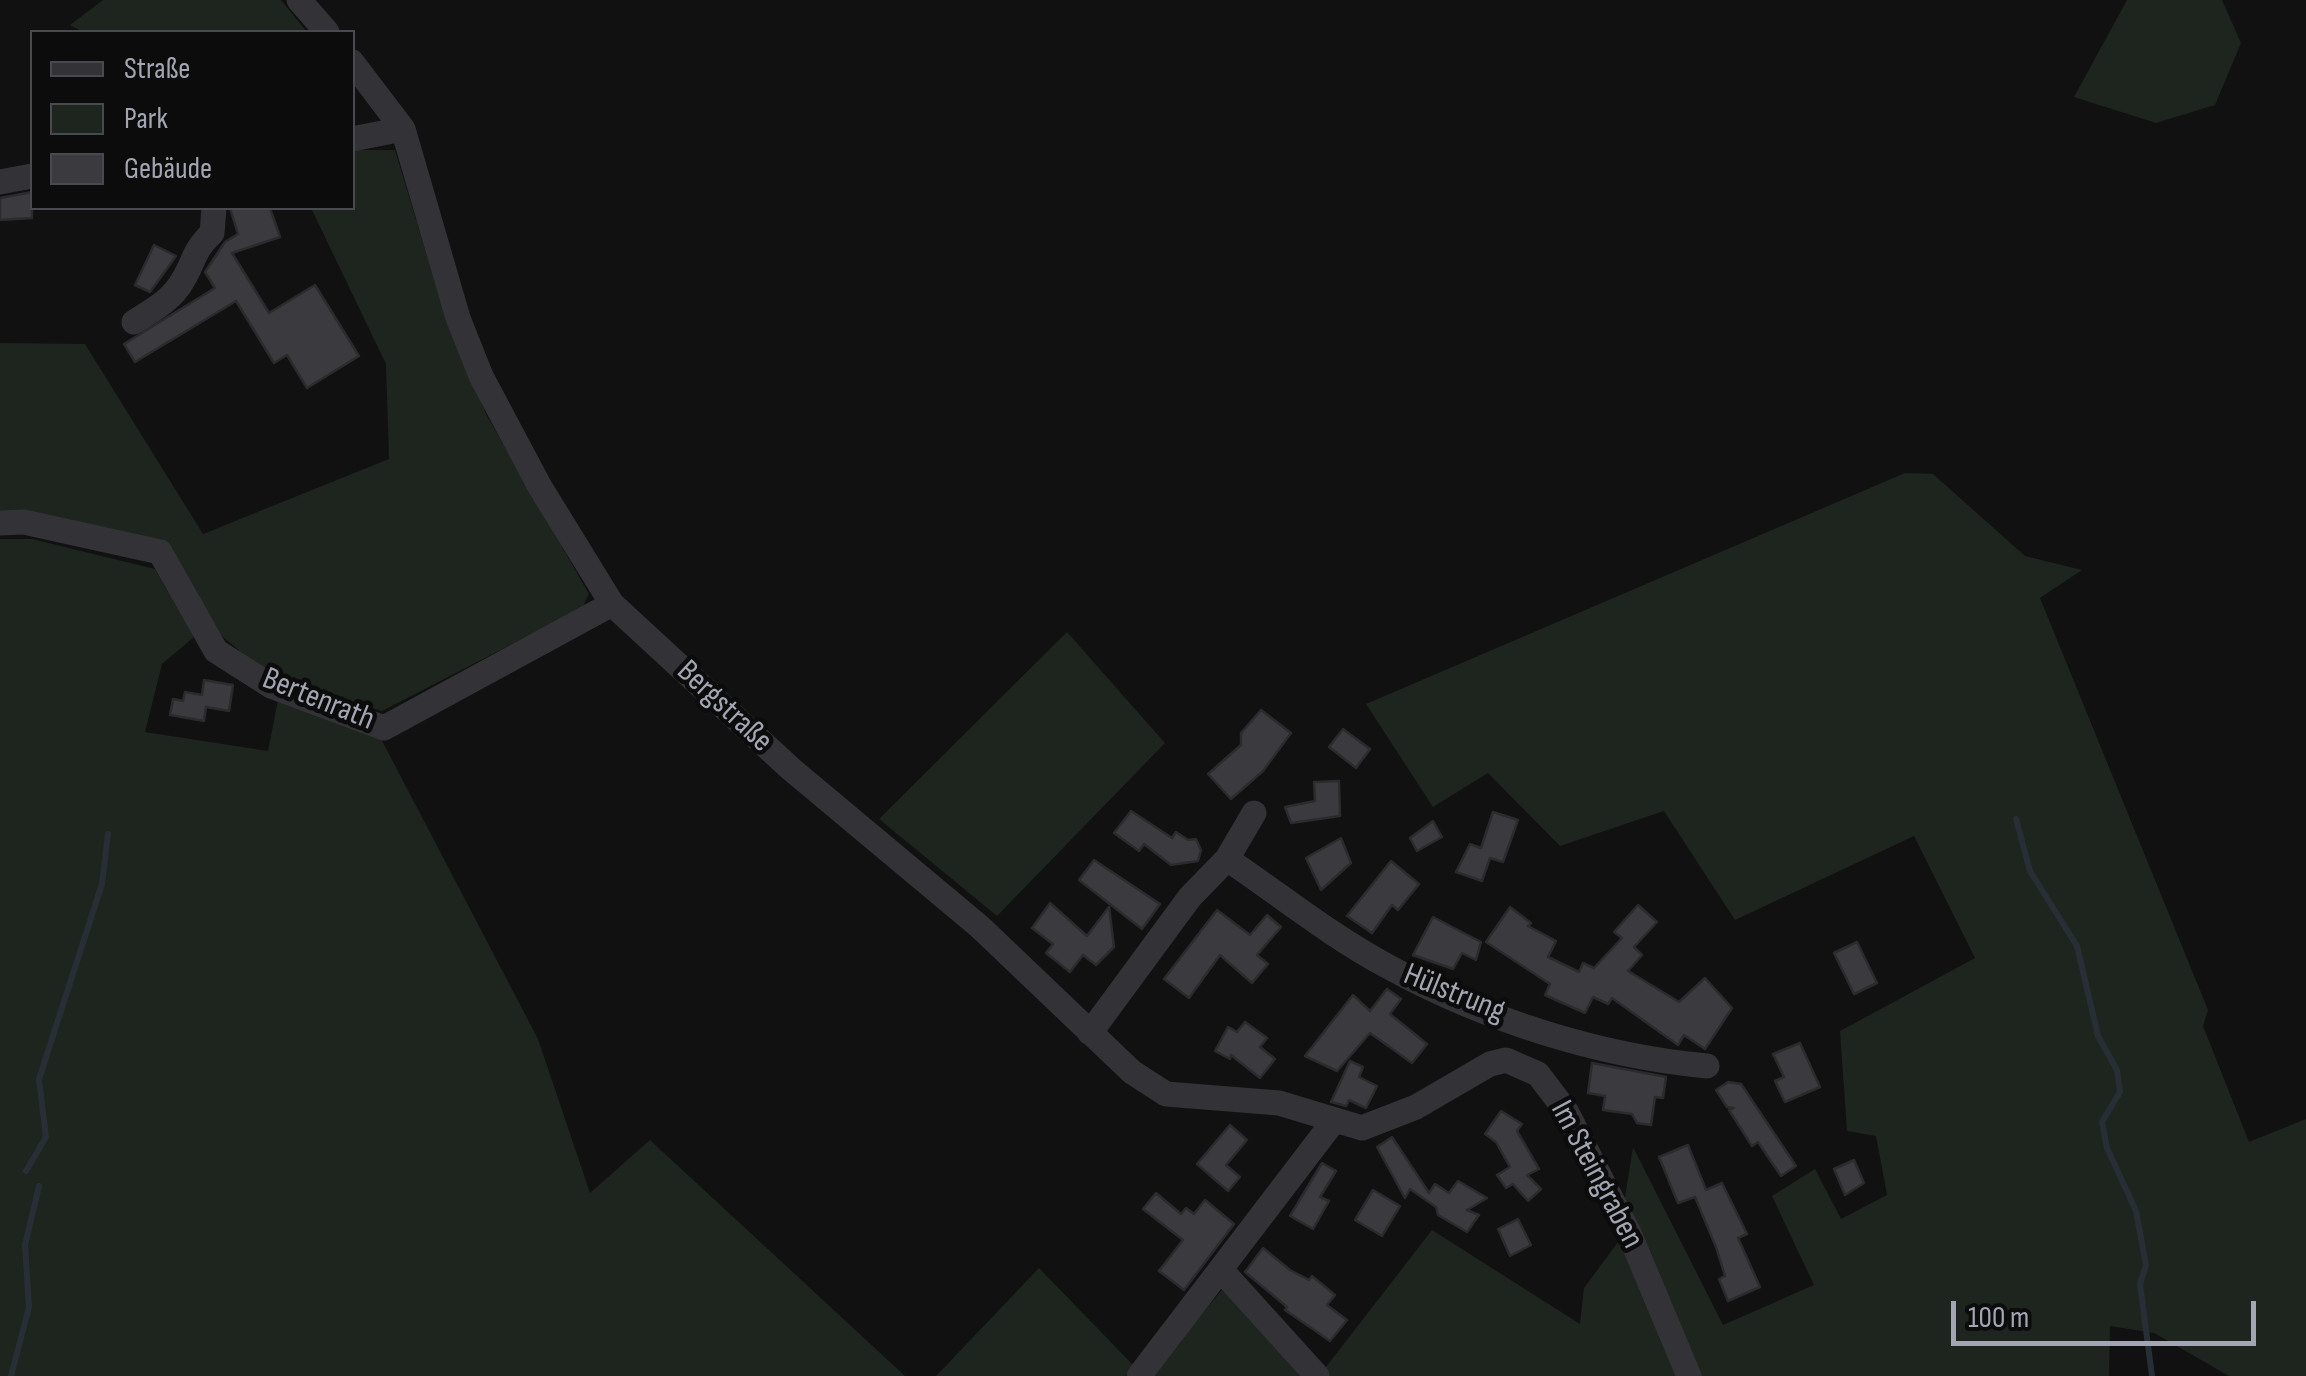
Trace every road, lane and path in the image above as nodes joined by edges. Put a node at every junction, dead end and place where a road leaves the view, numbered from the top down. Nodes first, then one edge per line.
1 (299, 0) edge
2 (325, 30) edge
3 (355, 66) edge
4 (403, 128) junction
5 (355, 138) edge
6 (30, 176) edge
7 (0, 182) edge
8 (214, 210) edge
9 (134, 322) dead end
10 (0, 523) edge
11 (612, 604) junction
12 (1254, 813) dead end
13 (1226, 859) junction
14 (1090, 1033) junction
15 (1707, 1066) dead end
16 (1333, 1122) junction
17 (1222, 1271) junction
18 (1139, 1376) edge
19 (1318, 1376) edge
20 (1689, 1376) edge

1 - 2 street
3 - 4 street, Bergstraße
4 - 5 street
4 - 11 street, Bergstraße
6 - 7 street
8 - 9 street
10 - 11 street, Bertenrath
11 - 14 street, Bergstraße
12 - 13 street
13 - 14 street
13 - 15 street, Hülstrung
14 - 16 street, Bergstraße
16 - 17 street
16 - 20 street, Im Steingraben
17 - 18 street
17 - 19 street

